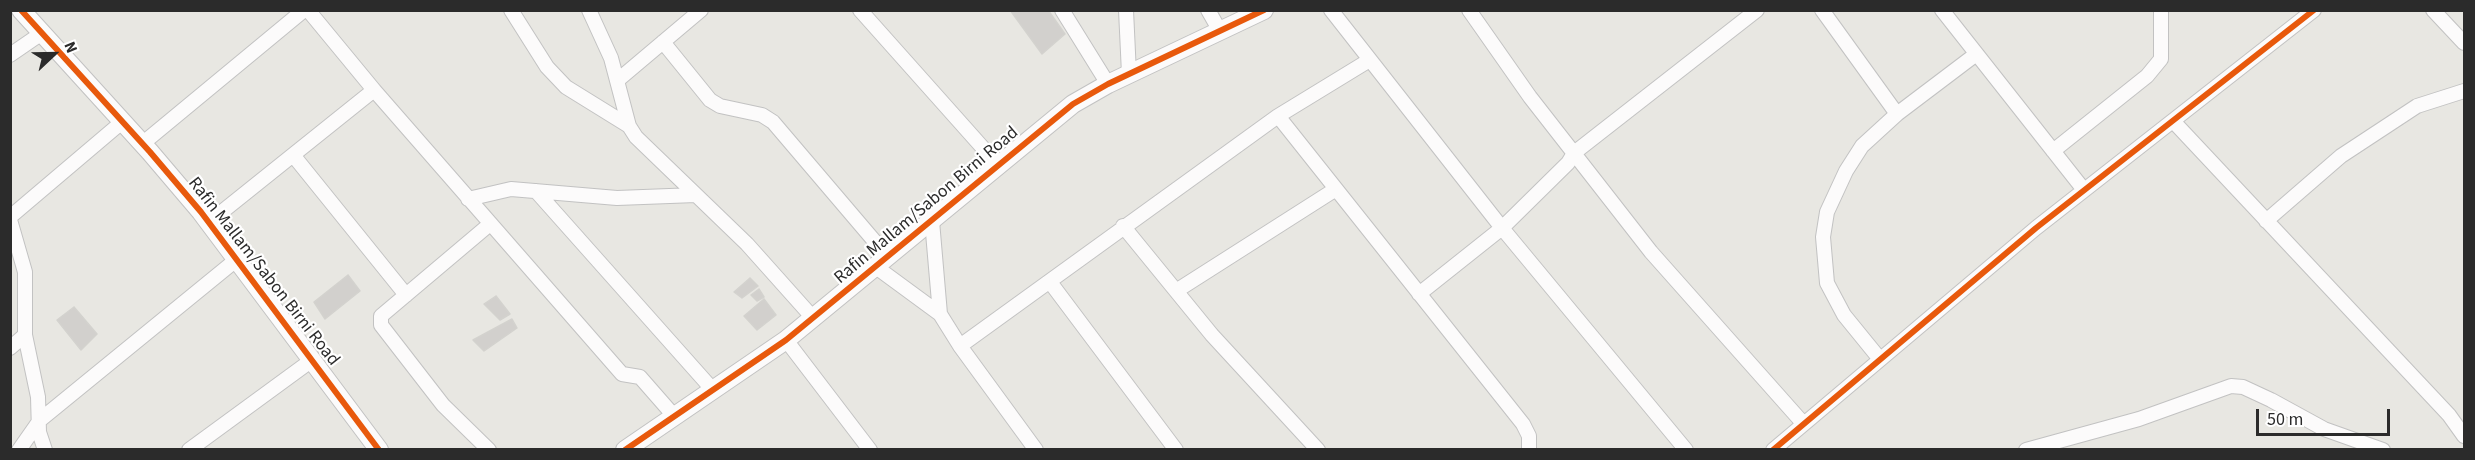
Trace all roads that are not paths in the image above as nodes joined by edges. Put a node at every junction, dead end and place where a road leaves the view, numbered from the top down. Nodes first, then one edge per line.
1 (21, 10) edge
2 (306, 10) edge
3 (511, 10) edge
4 (589, 10) edge
5 (701, 10) edge
6 (860, 10) edge
7 (1062, 10) edge
8 (1126, 10) edge
9 (1208, 10) edge
10 (1264, 10) edge
11 (1331, 10) edge
12 (1469, 10) edge
13 (1757, 10) edge
14 (1822, 10) edge
15 (1942, 10) edge
16 (2161, 10) edge
17 (2314, 10) edge
18 (2433, 10) edge
19 (1220, 31) junction
20 (42, 33) junction
21 (663, 42) junction
22 (2464, 43) edge
23 (10, 55) edge
24 (1975, 55) junction
25 (1368, 61) junction
26 (1129, 74) junction
27 (618, 80) junction
28 (1108, 84) junction
29 (374, 90) junction
30 (2464, 91) edge
31 (1897, 114) junction
32 (1278, 116) junction
33 (2173, 121) junction
34 (122, 122) junction
35 (629, 126) junction
36 (142, 144) junction
37 (2053, 151) junction
38 (1574, 153) junction
39 (293, 155) junction
40 (999, 166) junction
41 (1336, 189) junction
42 (2084, 190) junction
43 (536, 191) junction
44 (696, 195) junction
45 (468, 199) junction
46 (10, 218) edge
47 (932, 221) junction
48 (2265, 221) junction
49 (208, 223) junction
50 (490, 224) junction
51 (1123, 226) junction
52 (1502, 228) junction
53 (236, 260) junction
54 (882, 262) junction
55 (1050, 282) junction
56 (1176, 291) junction
57 (1419, 294) junction
58 (406, 295) junction
59 (940, 314) junction
60 (814, 319) junction
61 (25, 335) junction
62 (786, 340) junction
63 (960, 346) junction
64 (10, 348) edge
65 (1879, 358) junction
66 (312, 360) junction
67 (712, 390) junction
68 (675, 417) junction
69 (40, 420) junction
70 (1802, 422) junction
71 (2464, 436) edge
72 (372, 447) edge
73 (1776, 448) edge
74 (19, 450) edge
75 (45, 450) edge
76 (189, 450) edge
77 (489, 450) edge
78 (625, 450) edge
79 (870, 450) edge
80 (1036, 450) edge
81 (1176, 450) edge
82 (1318, 450) edge
83 (1529, 450) edge
84 (1686, 450) edge
85 (2026, 450) edge
86 (2383, 450) edge

1 - 20 street, Rafin Mallam/Sabon Birni Road
2 - 29 street
2 - 36 street
3 - 35 street
4 - 27 street
5 - 21 street
6 - 40 street
7 - 28 street
8 - 26 street
9 - 19 street
10 - 19 street, Rafin Mallam/Sabon Birni Road
11 - 25 street
12 - 38 street
13 - 38 street
14 - 31 street
15 - 24 street
16 - 37 street
17 - 33 street
18 - 22 street
19 - 26 street, Rafin Mallam/Sabon Birni Road
20 - 23 street
20 - 34 street, Rafin Mallam/Sabon Birni Road
21 - 27 street
21 - 54 street
24 - 31 street
24 - 37 street
25 - 32 street
25 - 52 street
26 - 28 street, Rafin Mallam/Sabon Birni Road
27 - 35 street
28 - 40 street, Rafin Mallam/Sabon Birni Road
29 - 39 street
29 - 45 street
30 - 48 street
31 - 65 street
32 - 41 street
32 - 51 street
33 - 42 street
33 - 48 street
34 - 36 street, Rafin Mallam/Sabon Birni Road
34 - 46 street
35 - 44 street
36 - 49 street, Rafin Mallam/Sabon Birni Road
37 - 42 street
38 - 52 street
38 - 70 street
39 - 49 street
39 - 58 street
40 - 47 street, Rafin Mallam/Sabon Birni Road
41 - 56 street
41 - 57 street
42 - 65 street
43 - 44 street
43 - 45 street
43 - 67 street
44 - 60 street
45 - 50 street
46 - 61 street
47 - 54 street, Rafin Mallam/Sabon Birni Road
47 - 59 street
48 - 71 street
49 - 53 street, Rafin Mallam/Sabon Birni Road
50 - 58 street
50 - 68 street
51 - 55 street
51 - 56 street
52 - 57 street
52 - 84 street
53 - 66 street, Rafin Mallam/Sabon Birni Road
53 - 69 street
54 - 59 street
54 - 60 street, Rafin Mallam/Sabon Birni Road
55 - 63 street
55 - 81 street
56 - 82 street
57 - 83 street
58 - 77 street
59 - 63 street
60 - 62 street, Rafin Mallam/Sabon Birni Road
61 - 64 street
61 - 69 street
62 - 67 street, Rafin Mallam/Sabon Birni Road
62 - 79 street
63 - 80 street
65 - 70 street
66 - 72 street, Rafin Mallam/Sabon Birni Road
66 - 76 street
67 - 68 street, Rafin Mallam/Sabon Birni Road
68 - 78 street, Rafin Mallam/Sabon Birni Road
69 - 74 street
69 - 75 street
70 - 73 street
85 - 86 street

